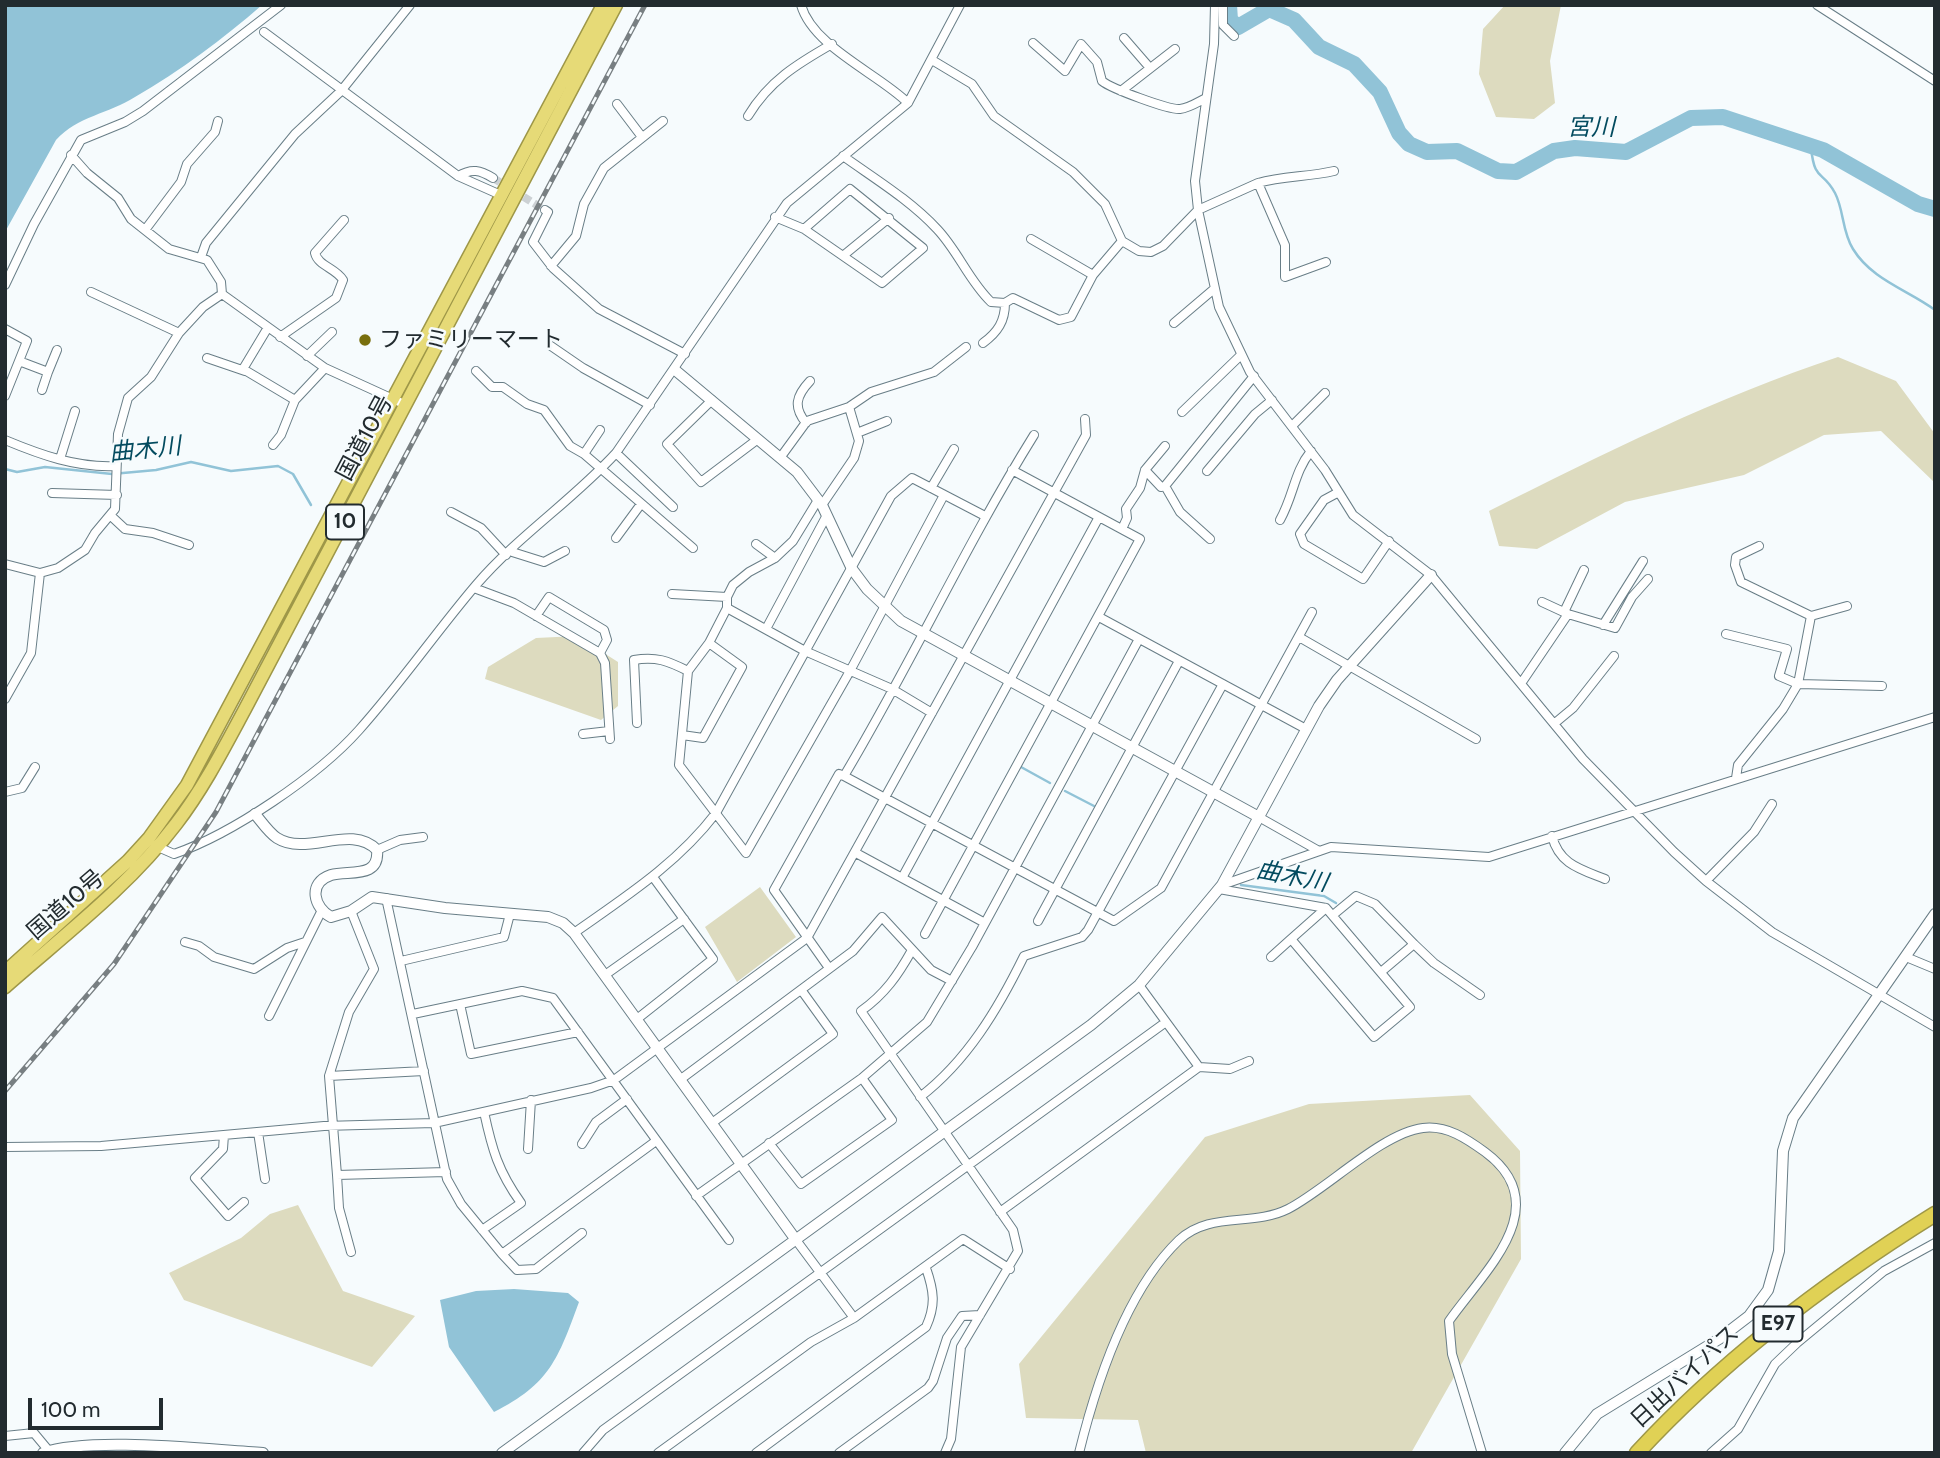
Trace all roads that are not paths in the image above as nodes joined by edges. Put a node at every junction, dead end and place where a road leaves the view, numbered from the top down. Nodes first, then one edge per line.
1 (281, 5) edge
2 (410, 5) edge
3 (801, 5) edge
4 (960, 5) edge
5 (1215, 5) edge
6 (1223, 5) edge
7 (1818, 5) edge
8 (604, 9) edge
9 (264, 32) dead end
10 (1234, 36) dead end
11 (1124, 38) dead end
12 (1033, 43) dead end
13 (832, 44) junction
14 (1175, 49) dead end
15 (932, 60) junction
16 (1150, 68) junction
17 (1935, 81) edge
18 (341, 91) junction
19 (1121, 91) junction
20 (1206, 98) junction
21 (908, 103) junction
22 (617, 104) dead end
23 (748, 116) dead end
24 (218, 121) dead end
25 (663, 121) dead end
26 (642, 137) junction
27 (71, 155) junction
28 (844, 156) junction
29 (1334, 171) dead end
30 (458, 176) junction
31 (494, 178) tunnel mouth
32 (1258, 183) junction
33 (507, 199) junction
34 (545, 210) dead end
35 (1198, 210) junction
36 (775, 217) junction
37 (889, 218) junction
38 (344, 220) dead end
39 (804, 229) junction
40 (145, 230) junction
41 (1031, 239) dead end
42 (1122, 241) junction
43 (844, 255) junction
44 (201, 257) junction
45 (1326, 262) dead end
46 (551, 266) junction
47 (1093, 275) junction
48 (5, 285) edge
49 (1214, 289) junction
50 (91, 292) dead end
51 (222, 294) junction
52 (1005, 303) junction
53 (1174, 323) dead end
54 (267, 328) junction
55 (5, 329) edge
56 (332, 332) dead end
57 (179, 333) junction
58 (280, 337) junction
59 (983, 343) dead end
60 (551, 346) dead end
61 (966, 347) dead end
62 (57, 350) dead end
63 (685, 354) junction
64 (1241, 355) junction
65 (307, 356) junction
66 (207, 358) dead end
67 (19, 361) junction
68 (326, 368) junction
69 (676, 370) junction
70 (244, 371) junction
71 (476, 371) dead end
72 (48, 372) junction
73 (1254, 376) junction
74 (810, 381) dead end
75 (42, 390) dead end
76 (1325, 394) dead end
77 (5, 396) edge
78 (295, 400) junction
79 (712, 400) junction
80 (1272, 400) junction
81 (400, 402) junction
82 (650, 405) junction
83 (849, 407) junction
84 (75, 411) dead end
85 (1182, 412) dead end
86 (1085, 419) dead end
87 (887, 421) dead end
88 (806, 424) junction
89 (1292, 426) junction
90 (600, 430) dead end
91 (857, 433) junction
92 (1034, 435) dead end
93 (758, 439) junction
94 (5, 440) edge
95 (273, 444) dead end
96 (1166, 446) dead end
97 (954, 449) dead end
98 (1311, 451) junction
99 (616, 453) junction
100 (584, 454) junction
101 (780, 458) junction
102 (60, 459) junction
103 (601, 469) junction
104 (1012, 470) junction
105 (1145, 470) junction
106 (1207, 471) dead end
107 (116, 472) junction
108 (1164, 486) junction
109 (931, 488) junction
110 (1053, 492) junction
111 (52, 493) dead end
112 (1338, 493) junction
113 (117, 495) junction
114 (944, 495) junction
115 (641, 504) junction
116 (673, 507) dead end
117 (823, 507) junction
118 (451, 512) dead end
119 (110, 515) junction
120 (985, 516) junction
121 (1099, 517) junction
122 (1280, 520) dead end
123 (1122, 529) junction
124 (616, 538) dead end
125 (1210, 539) dead end
126 (1389, 541) junction
127 (756, 544) dead end
128 (189, 545) dead end
129 (1759, 546) dead end
130 (694, 548) dead end
131 (565, 551) dead end
132 (508, 553) junction
133 (775, 558) junction
134 (1643, 561) dead end
135 (5, 564) edge
136 (852, 569) junction
137 (1584, 570) dead end
138 (40, 573) junction
139 (1431, 575) junction
140 (1648, 579) dead end
141 (474, 588) junction
142 (672, 594) dead end
143 (727, 597) junction
144 (1542, 602) dead end
145 (1847, 606) dead end
146 (885, 607) junction
147 (727, 608) junction
148 (1312, 612) dead end
149 (1566, 613) junction
150 (536, 616) junction
151 (1811, 616) junction
152 (1099, 617) junction
153 (1604, 625) junction
154 (766, 629) junction
155 (922, 633) junction
156 (1726, 634) dead end
157 (1299, 637) junction
158 (1139, 639) junction
159 (709, 643) junction
160 (805, 651) junction
161 (600, 653) junction
162 (965, 655) junction
163 (1614, 656) dead end
164 (1180, 661) junction
165 (1351, 664) junction
166 (688, 671) junction
167 (850, 671) junction
168 (1011, 681) junction
169 (1522, 682) junction
170 (1223, 684) junction
171 (1798, 684) junction
172 (1882, 686) dead end
173 (892, 689) junction
174 (5, 699) edge
175 (1052, 703) junction
176 (1263, 706) junction
177 (932, 713) junction
178 (1935, 717) edge
179 (637, 723) dead end
180 (1555, 723) junction
181 (1093, 725) junction
182 (1306, 729) junction
183 (583, 734) dead end
184 (682, 734) junction
185 (1476, 739) dead end
186 (1133, 748) junction
187 (35, 766) dead end
188 (1177, 771) junction
189 (844, 776) junction
190 (1736, 778) junction
191 (1216, 792) junction
192 (5, 793) edge
193 (886, 799) junction
194 (1772, 804) dead end
195 (1633, 811) junction
196 (716, 813) junction
197 (255, 814) junction
198 (1257, 816) junction
199 (932, 824) junction
200 (1552, 836) junction
201 (423, 837) dead end
202 (973, 846) junction
203 (158, 847) junction
204 (377, 849) junction
205 (1319, 851) junction
206 (856, 853) junction
207 (1014, 868) junction
208 (653, 877) junction
209 (902, 878) junction
210 (1605, 879) dead end
211 (1706, 881) junction
212 (1220, 887) junction
213 (1055, 890) junction
214 (386, 898) junction
215 (943, 900) junction
216 (351, 911) junction
217 (321, 912) junction
218 (1329, 912) junction
219 (510, 914) junction
220 (1097, 914) junction
221 (1935, 914) edge
222 (684, 919) junction
223 (1038, 921) dead end
224 (985, 923) junction
225 (574, 933) junction
226 (925, 933) dead end
227 (807, 938) junction
228 (1291, 939) junction
229 (185, 942) dead end
230 (305, 942) junction
231 (1414, 944) junction
232 (912, 950) junction
233 (1271, 957) dead end
234 (1906, 957) junction
235 (401, 961) junction
236 (829, 968) junction
237 (1935, 969) edge
238 (5, 972) edge
239 (1381, 972) junction
240 (605, 975) junction
241 (952, 981) junction
242 (1139, 985) junction
243 (5, 987) edge
244 (802, 990) junction
245 (1876, 994) junction
246 (1480, 995) dead end
247 (460, 1004) junction
248 (413, 1014) junction
249 (269, 1016) dead end
250 (637, 1020) junction
251 (1166, 1022) junction
252 (1935, 1027) edge
253 (578, 1032) junction
254 (658, 1048) junction
255 (892, 1056) junction
256 (1249, 1061) dead end
257 (1199, 1068) junction
258 (424, 1071) junction
259 (329, 1076) junction
260 (681, 1079) junction
261 (862, 1079) junction
262 (614, 1080) junction
263 (920, 1097) junction
264 (627, 1099) junction
265 (531, 1100) junction
266 (484, 1112) junction
267 (434, 1122) junction
268 (712, 1123) junction
269 (332, 1126) junction
270 (945, 1130) junction
271 (258, 1132) junction
272 (225, 1135) junction
273 (656, 1141) junction
274 (769, 1143) junction
275 (582, 1144) dead end
276 (5, 1147) edge
277 (528, 1149) dead end
278 (741, 1164) junction
279 (967, 1167) junction
280 (446, 1172) junction
281 (337, 1175) junction
282 (265, 1179) dead end
283 (696, 1196) junction
284 (244, 1202) dead end
285 (1000, 1212) junction
286 (1935, 1214) edge
287 (482, 1230) junction
288 (582, 1233) dead end
289 (729, 1240) dead end
290 (796, 1240) junction
291 (1935, 1243) edge
292 (351, 1252) dead end
293 (502, 1254) junction
294 (926, 1268) junction
295 (1010, 1269) junction
296 (820, 1274) junction
297 (980, 1315) junction
298 (853, 1318) junction
299 (5, 1436) edge
300 (46, 1452) edge
301 (263, 1453) edge
302 (502, 1453) edge
303 (583, 1453) edge
304 (659, 1453) edge
305 (756, 1453) edge
306 (839, 1453) edge
307 (945, 1453) edge
308 (1079, 1453) edge
309 (1482, 1453) edge
310 (1564, 1453) edge
311 (1637, 1453) edge
312 (1711, 1453) edge

1 - 27 street
2 - 18 street
3 - 13 street
4 - 15 street
5 - 20 street
6 - 10 street
7 - 17 street
8 - 33 highway, 国道10号 / 10
9 - 18 street
11 - 16 street
12 - 19 street
13 - 21 street
13 - 23 street
14 - 16 street
15 - 21 street
15 - 42 street
16 - 19 street
18 - 30 street
18 - 44 street
19 - 20 street
20 - 35 street
21 - 28 street
22 - 26 street
24 - 40 street
25 - 26 street
26 - 46 street
27 - 40 street
27 - 48 street
28 - 36 street
28 - 52 street
29 - 32 street
30 - 31 street
30 - 33 street
32 - 35 street
32 - 45 street
33 - 81 highway, 国道10号 / 10
34 - 46 street
35 - 42 street
35 - 49 street
36 - 39 street
36 - 63 street
37 - 39 street
37 - 43 street
37 - 43 street
38 - 58 street
39 - 43 street
40 - 44 street
41 - 47 street
42 - 47 street
44 - 51 street
46 - 63 street
47 - 52 street
49 - 53 street
49 - 64 street
50 - 57 street
51 - 54 street
51 - 57 street
52 - 59 street
54 - 58 street
54 - 70 street
55 - 67 street
56 - 65 street
57 - 107 street
58 - 65 street
60 - 82 street
61 - 83 street
62 - 72 street
63 - 69 street
64 - 73 street
64 - 85 street
65 - 68 street
66 - 70 street
67 - 72 street
67 - 77 street
68 - 78 street
68 - 81 street
69 - 79 street
69 - 82 street
70 - 78 street
71 - 100 street
72 - 75 street
73 - 80 street
73 - 108 street
74 - 88 street
76 - 89 street
78 - 95 street
79 - 93 street
79 - 93 street
80 - 89 street
80 - 106 street
81 - 203 highway, 国道10号 / 10
81 - 238 highway, 国道10号 / 10
82 - 99 street
83 - 88 street
83 - 91 street
84 - 102 street
86 - 110 street
87 - 91 street
88 - 101 street
89 - 98 street
90 - 100 street
91 - 117 street
92 - 104 street
93 - 101 street
94 - 102 street
96 - 105 street
97 - 109 street
98 - 112 street
98 - 122 street
99 - 103 street
99 - 116 street
100 - 103 street
101 - 117 street
102 - 107 street
103 - 115 street
103 - 132 street
104 - 110 street
104 - 120 street
105 - 108 street
105 - 123 street
107 - 113 street
108 - 125 street
109 - 114 street
109 - 136 street
110 - 121 street
110 - 162 street
111 - 113 street
112 - 126 street
112 - 126 street
113 - 119 street
114 - 120 street
114 - 146 street
115 - 124 street
115 - 130 street
117 - 133 street
117 - 136 street
117 - 154 street
118 - 132 street
119 - 128 street
119 - 138 street
120 - 155 street
121 - 123 street
121 - 168 street
123 - 152 street
126 - 139 street
127 - 133 street
129 - 151 street
131 - 132 street
132 - 141 street
133 - 143 street
134 - 153 street
135 - 138 street
136 - 146 street
136 - 160 street
137 - 149 street
138 - 174 street
139 - 165 street
139 - 169 street
140 - 153 street
141 - 150 street
141 - 197 street
142 - 143 street
143 - 147 street
144 - 149 street
145 - 151 street
146 - 155 street
146 - 167 street
147 - 154 street
147 - 159 street
148 - 157 street
149 - 153 street
149 - 169 street
150 - 161 street
150 - 161 street
151 - 171 street
152 - 158 street
152 - 175 street
154 - 160 street
155 - 162 street
155 - 173 street
156 - 171 street
157 - 165 street
157 - 176 street
158 - 164 street
158 - 181 street
159 - 166 street
159 - 184 street
160 - 167 street
160 - 196 street
161 - 183 street
162 - 168 street
162 - 177 street
163 - 180 street
164 - 170 street
164 - 186 street
165 - 182 street
165 - 185 street
166 - 179 street
166 - 184 street
167 - 173 street
167 - 196 street
168 - 175 street
168 - 199 street
169 - 180 street
170 - 176 street
170 - 188 street
171 - 172 street
171 - 190 street
173 - 177 street
173 - 189 street
175 - 181 street
175 - 202 street
176 - 182 street
176 - 191 street
177 - 193 street
178 - 190 street
180 - 195 street
181 - 186 street
181 - 207 street
182 - 198 street
184 - 196 street
186 - 188 street
186 - 213 street
187 - 192 street
188 - 191 street
188 - 220 street
189 - 193 street
189 - 227 street
190 - 195 street
191 - 198 street
191 - 220 street
193 - 199 street
193 - 206 street
194 - 211 street
195 - 200 street
195 - 211 street
196 - 208 street
197 - 203 street
197 - 204 street
198 - 205 street
198 - 212 street
199 - 202 street
199 - 209 street
200 - 205 street
200 - 210 street
201 - 204 street
202 - 207 street
202 - 215 street
203 - 243 highway, 国道10号 / 10
204 - 217 street
205 - 212 street
206 - 209 street
206 - 227 street
207 - 213 street
207 - 224 street
208 - 222 street
208 - 225 street
209 - 215 street
211 - 245 street
212 - 218 street
212 - 242 street
213 - 220 street
213 - 223 street
214 - 216 street
214 - 219 street
214 - 235 street
215 - 224 street
215 - 226 street
216 - 217 street
216 - 259 street
217 - 230 street
218 - 228 street
218 - 231 street
218 - 239 street
219 - 225 street
219 - 235 street
220 - 263 street
221 - 234 street
222 - 240 street
222 - 250 street
224 - 241 street
225 - 240 street
227 - 236 street
227 - 254 street
228 - 233 street
228 - 239 street
229 - 230 street
230 - 249 street
231 - 239 street
231 - 246 street
232 - 236 street
232 - 241 street
232 - 255 street
234 - 237 street
234 - 245 street
235 - 248 street
236 - 244 street
240 - 250 street
241 - 255 street
242 - 251 street
242 - 270 street
244 - 260 street
244 - 268 street
245 - 252 street
245 - 310 street
247 - 248 street
247 - 253 street
247 - 253 street
248 - 258 street
250 - 254 street
251 - 257 street
251 - 279 street
253 - 262 street
254 - 260 street
254 - 262 street
255 - 261 street
255 - 263 street
256 - 257 street
257 - 285 street
258 - 259 street
258 - 267 street
259 - 269 street
260 - 268 street
261 - 274 street
261 - 274 street
262 - 264 street
262 - 265 street
263 - 270 street
264 - 273 street
264 - 275 street
265 - 266 street
265 - 277 street
266 - 267 street
266 - 287 street
267 - 269 street
267 - 280 street
268 - 278 street
269 - 271 street
269 - 281 street
270 - 279 street
270 - 290 street
271 - 272 street
271 - 282 street
272 - 276 street
272 - 284 street
273 - 283 street
273 - 293 street
274 - 278 street
278 - 283 street
278 - 290 street
279 - 285 street
279 - 296 street
280 - 281 street
280 - 287 street
281 - 292 street
283 - 289 street
285 - 295 street
286 - 311 highway, 日出バイパス / E97
287 - 293 street
288 - 293 street
290 - 296 street
290 - 302 street
291 - 312 street
294 - 295 street
294 - 298 street
294 - 305 street
295 - 297 street
296 - 298 street
296 - 303 street
297 - 306 street
297 - 307 street
298 - 304 street
299 - 300 street
300 - 301 street
308 - 309 street

